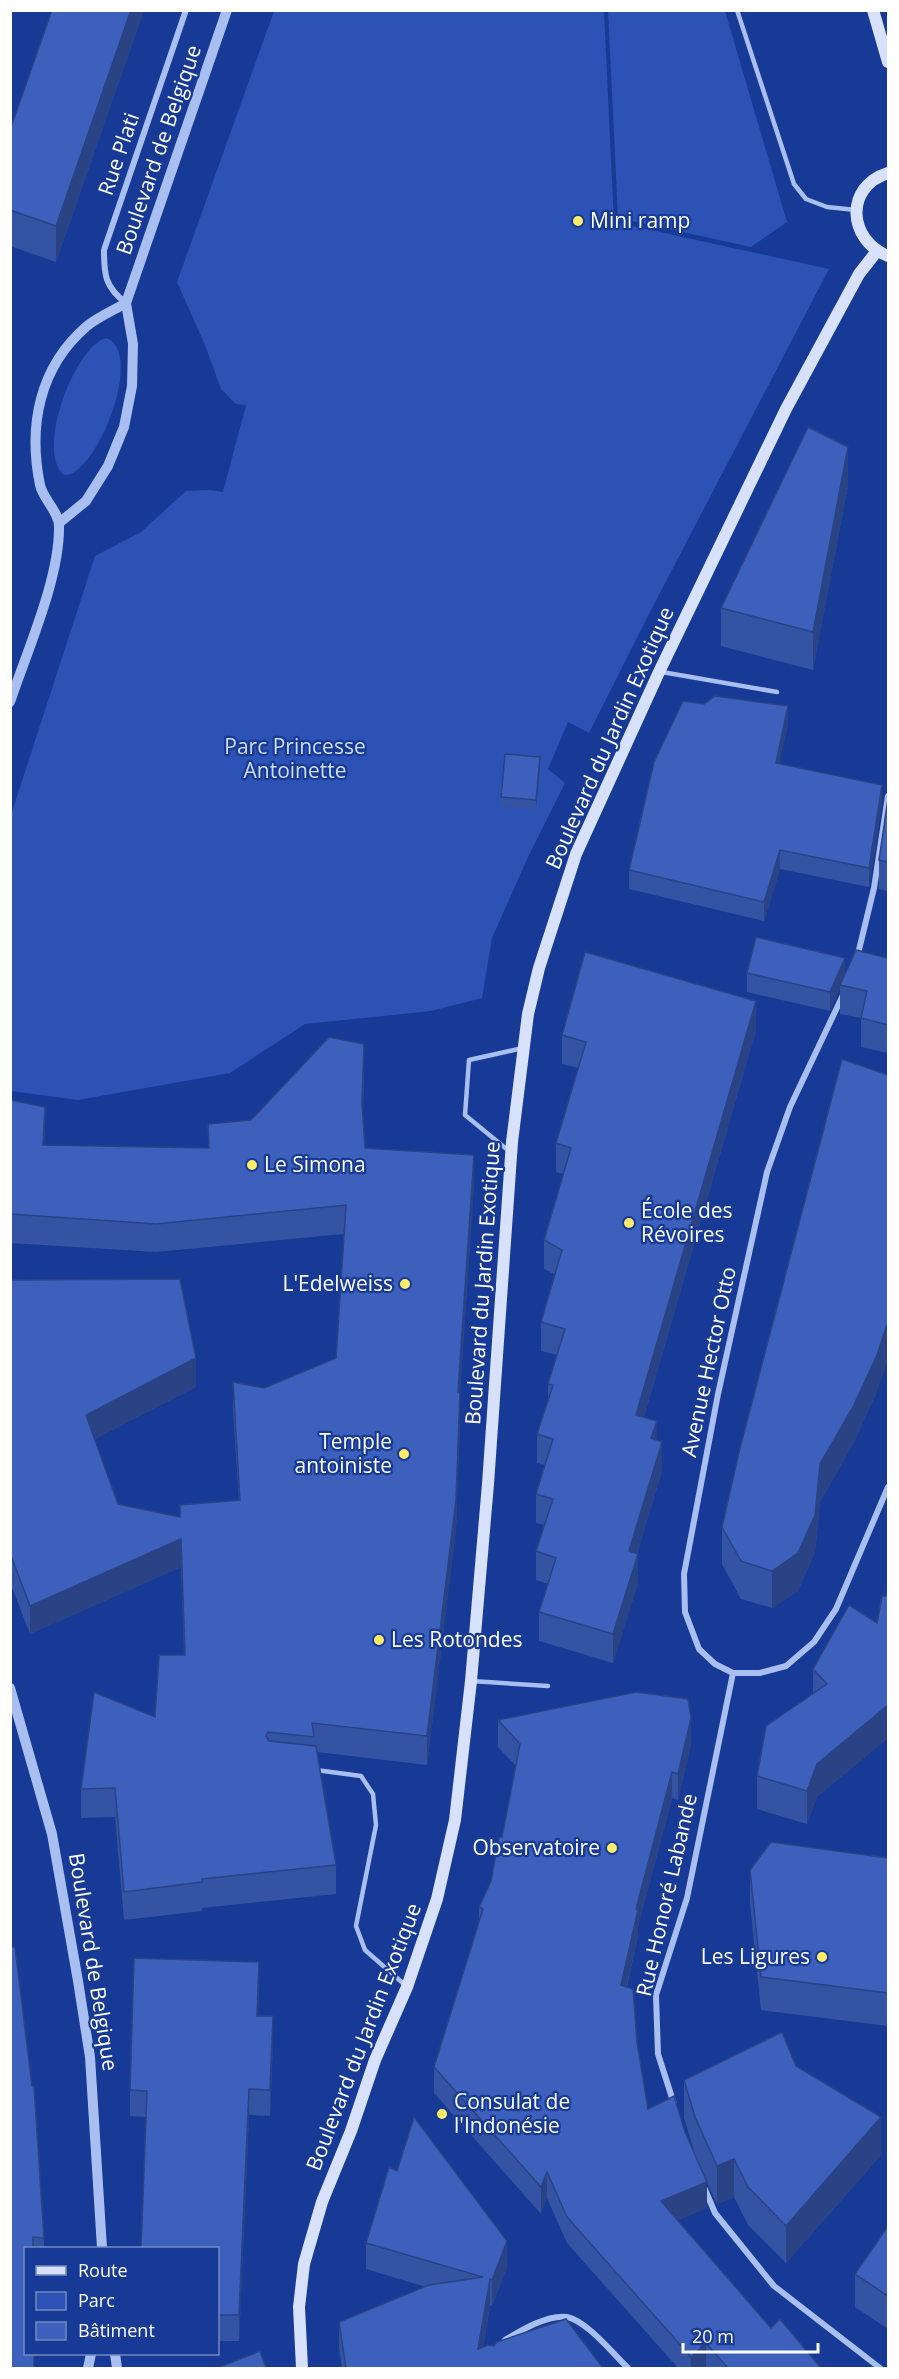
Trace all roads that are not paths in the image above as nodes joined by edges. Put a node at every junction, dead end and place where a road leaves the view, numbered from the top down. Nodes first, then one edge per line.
1 (186, 10) edge
2 (227, 10) edge
3 (736, 10) edge
4 (873, 10) edge
5 (888, 62) edge
6 (888, 173) edge
7 (856, 210) junction
8 (883, 254) edge
9 (126, 303) junction
10 (59, 523) junction
11 (659, 672) junction
12 (777, 692) dead end
13 (10, 702) edge
14 (888, 796) edge
15 (855, 968) edge
16 (845, 990) edge
17 (523, 1048) junction
18 (511, 1153) junction
19 (888, 1487) edge
20 (733, 1672) junction
21 (471, 1681) junction
22 (548, 1686) dead end
23 (10, 1688) edge
24 (307, 1769) edge
25 (407, 1987) junction
26 (675, 2108) edge
27 (703, 2184) edge
28 (102, 2247) edge
29 (501, 2347) edge
30 (302, 2368) edge
31 (628, 2368) edge
32 (880, 2368) edge

1 - 9 street, Rue Plati
2 - 9 street, Boulevard de Belgique
3 - 7 lane
4 - 5 main road
6 - 7 main road
7 - 8 main road
8 - 11 main road, Boulevard du Jardin Exotique
9 - 10 street, Boulevard de Belgique
9 - 10 street
10 - 13 street
11 - 12 lane
11 - 17 main road, Boulevard du Jardin Exotique
14 - 15 street
16 - 20 street, Avenue Hector Otto
17 - 18 main road, Boulevard du Jardin Exotique
17 - 18 lane
18 - 21 main road, Boulevard du Jardin Exotique
19 - 20 street
20 - 26 street, Rue Honoré Labande
21 - 22 lane
21 - 25 main road, Boulevard du Jardin Exotique
23 - 28 street, Boulevard de Belgique
24 - 25 lane
25 - 30 main road, Boulevard du Jardin Exotique
27 - 32 street
29 - 31 street

